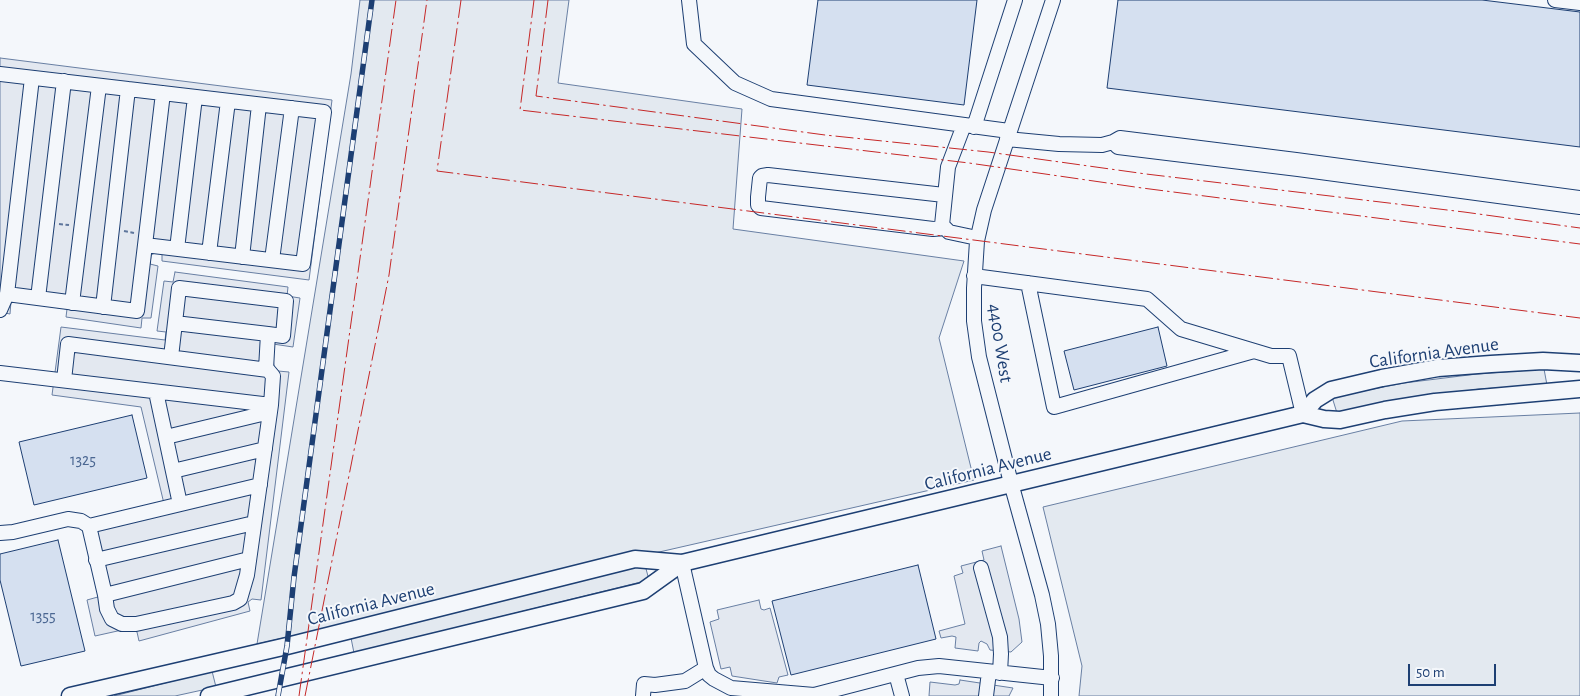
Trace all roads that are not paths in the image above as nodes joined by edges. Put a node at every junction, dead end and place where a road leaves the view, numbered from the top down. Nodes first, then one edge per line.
1 (689, 0) edge
2 (1015, 0) edge
3 (1053, 0) edge
4 (1555, 0) edge
5 (1580, 3) edge
6 (0, 74) edge
7 (32, 78) junction
8 (0, 79) edge
9 (64, 81) junction
10 (99, 86) junction
11 (128, 89) junction
12 (163, 93) junction
13 (195, 97) junction
14 (228, 101) junction
15 (259, 105) junction
16 (292, 108) junction
17 (969, 126) junction
18 (1008, 135) junction
19 (1113, 142) junction
20 (944, 195) junction
21 (1580, 198) edge
22 (1580, 207) edge
23 (944, 228) junction
24 (978, 238) junction
25 (145, 245) junction
26 (177, 249) junction
27 (209, 253) junction
28 (242, 257) junction
29 (272, 260) junction
30 (974, 276) junction
31 (1028, 283) junction
32 (7, 294) junction
33 (38, 298) junction
34 (72, 303) junction
35 (104, 306) junction
36 (0, 311) edge
37 (0, 323) edge
38 (175, 323) junction
39 (268, 334) junction
40 (1254, 351) junction
41 (171, 357) junction
42 (1580, 363) edge
43 (266, 369) junction
44 (0, 373) edge
45 (64, 380) junction
46 (1580, 389) edge
47 (156, 392) junction
48 (270, 408) junction
49 (1304, 414) junction
50 (166, 437) junction
51 (265, 449) junction
52 (173, 471) junction
53 (1011, 483) junction
54 (260, 485) junction
55 (180, 504) junction
56 (254, 523) junction
57 (89, 526) junction
58 (0, 533) edge
59 (249, 559) junction
60 (96, 560) junction
61 (682, 563) junction
62 (981, 568) dead end
63 (105, 595) junction
64 (706, 668) junction
65 (994, 673) junction
66 (896, 674) junction
67 (1052, 678) junction
68 (229, 694) edge
69 (70, 696) edge
70 (209, 696) edge
71 (643, 696) edge
72 (902, 696) edge
73 (986, 696) edge
74 (1051, 696) edge

1 - 17 street
2 - 17 street
3 - 18 street, 4400 West
4 - 5 street
6 - 7 street
6 - 8 street
7 - 9 street
7 - 32 street
9 - 10 street
9 - 33 street
10 - 11 street
10 - 34 street
11 - 12 street
11 - 35 street
12 - 13 street
12 - 25 street
13 - 14 street
13 - 26 street
14 - 15 street
14 - 27 street
15 - 16 street
15 - 28 street
16 - 29 street
16 - 29 street
17 - 18 street
17 - 20 street
18 - 19 street
18 - 24 street, 4400 West
19 - 21 street
19 - 22 street
20 - 23 street
20 - 23 street
23 - 24 street
24 - 30 street, 4400 West
25 - 26 street
25 - 35 street
26 - 27 street
27 - 28 street
28 - 29 street
30 - 31 street
30 - 53 street, 4400 West
31 - 40 street
31 - 40 street
32 - 33 street
32 - 36 street
33 - 34 street
34 - 35 street
36 - 37 street
38 - 39 street
38 - 39 street
38 - 41 street
39 - 43 street
40 - 49 street
41 - 43 street
41 - 45 street
42 - 49 main road, California Avenue
43 - 48 street
44 - 45 street
45 - 47 street
46 - 49 main road, California Avenue
47 - 48 street
47 - 50 street
48 - 50 street
48 - 51 street
49 - 53 main road, California Avenue
50 - 52 street
51 - 52 street
51 - 54 street
52 - 55 street
53 - 61 main road, California Avenue
53 - 67 street, 4400 West
54 - 55 street
54 - 56 street
55 - 57 street
56 - 59 street
56 - 60 street
57 - 58 street
57 - 60 street
59 - 63 street
59 - 63 street
60 - 63 street
61 - 64 street
61 - 68 main road, California Avenue
61 - 69 main road, California Avenue
62 - 65 street
64 - 66 street
64 - 71 street
65 - 66 street
65 - 67 street
65 - 73 street
66 - 72 street
67 - 74 street, 4400 West
68 - 70 main road, California Avenue

